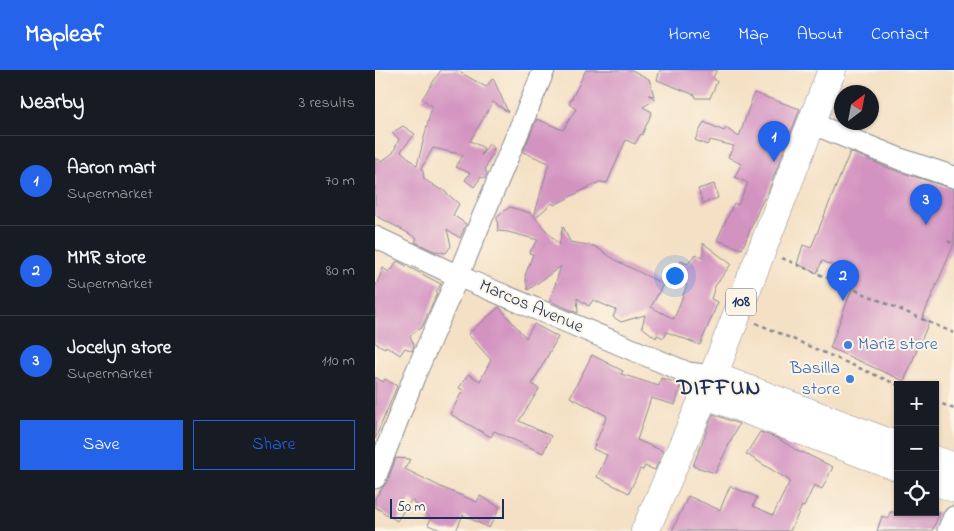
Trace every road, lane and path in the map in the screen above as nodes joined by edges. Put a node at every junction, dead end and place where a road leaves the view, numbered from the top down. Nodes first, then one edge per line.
1 (544, 70) edge
2 (832, 70) edge
3 (811, 123) junction
4 (954, 177) edge
5 (375, 237) edge
6 (948, 241) dead end
7 (954, 244) edge
8 (762, 249) junction
9 (459, 276) junction
10 (736, 314) junction
11 (954, 333) edge
12 (702, 381) junction
13 (894, 383) edge
14 (939, 403) edge
15 (954, 409) edge
16 (894, 445) edge
17 (939, 461) edge
18 (894, 465) edge
19 (954, 467) edge
20 (375, 478) edge
21 (939, 482) edge
22 (954, 488) edge
23 (954, 517) edge
24 (645, 531) edge
25 (948, 531) edge

1 - 9 street
2 - 3 main road, 108
3 - 4 street
3 - 8 main road, 108
5 - 9 street, Marcos Avenue
6 - 7 path
8 - 10 main road, 108
8 - 11 path
9 - 12 street, Marcos Avenue
9 - 20 street
10 - 12 main road, 108
10 - 13 path
12 - 16 main road, Marcos Avenue
12 - 18 main road, Marcos Avenue
12 - 24 main road, 108
14 - 15 path
17 - 19 main road
21 - 22 main road
23 - 25 street

